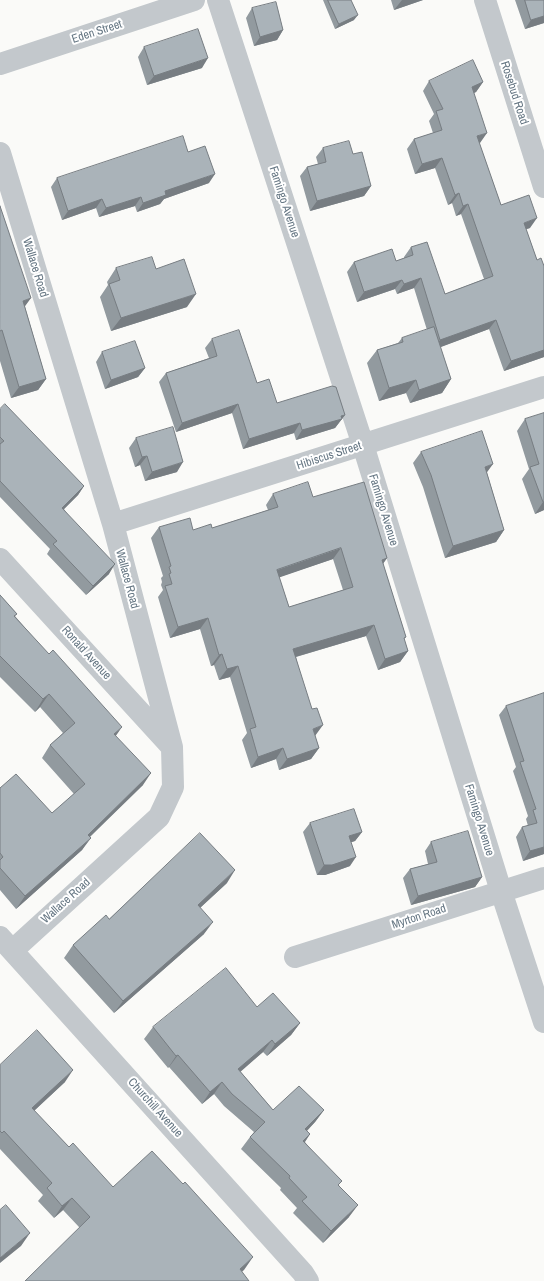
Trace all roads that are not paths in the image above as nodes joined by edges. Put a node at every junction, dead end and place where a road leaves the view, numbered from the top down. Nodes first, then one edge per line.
1 (194, 0) edge
2 (218, 0) edge
3 (485, 0) edge
4 (0, 64) edge
5 (0, 153) edge
6 (544, 187) edge
7 (544, 387) edge
8 (363, 445) junction
9 (113, 524) junction
10 (0, 559) edge
11 (172, 748) junction
12 (544, 878) edge
13 (501, 891) junction
14 (6, 943) edge
15 (295, 957) dead end
16 (544, 1022) edge
17 (308, 1281) edge

1 - 4 street, Eden Street
2 - 8 street, Famingo Avenue
3 - 6 street, Rosebud Road
5 - 9 street, Wallace Road
7 - 8 street, Hibiscus Street
8 - 9 street, Hibiscus Street
8 - 13 street, Famingo Avenue
9 - 11 street, Wallace Road
10 - 11 street, Ronald Avenue
11 - 14 street, Wallace Road
12 - 13 street, Myrton Road
13 - 15 street, Myrton Road
13 - 16 street, Famingo Avenue
14 - 17 street, Churchill Avenue

